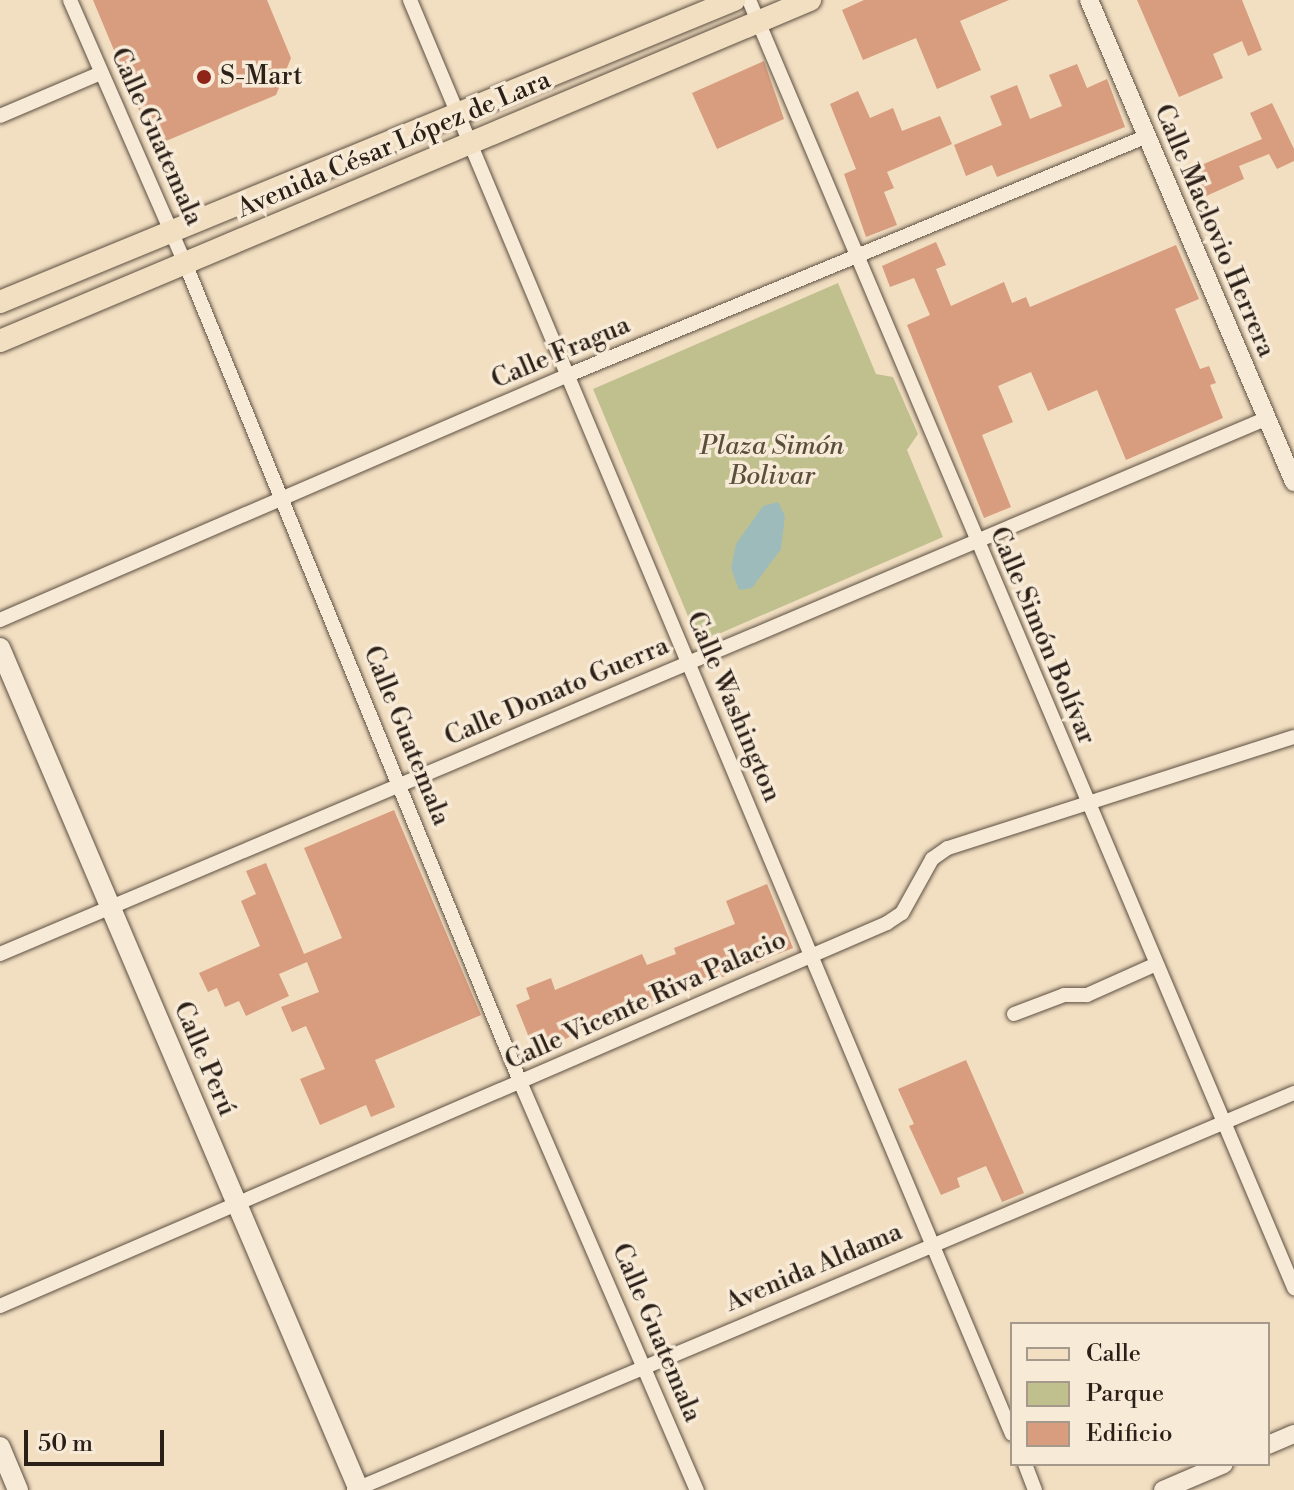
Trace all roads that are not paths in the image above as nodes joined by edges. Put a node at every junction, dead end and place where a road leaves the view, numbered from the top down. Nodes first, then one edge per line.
1 (70, 0) edge
2 (410, 0) edge
3 (734, 0) edge
4 (749, 0) edge
5 (810, 0) edge
6 (1089, 0) edge
7 (758, 22) junction
8 (101, 73) junction
9 (456, 113) junction
10 (0, 116) edge
11 (1145, 137) junction
12 (469, 144) junction
13 (172, 232) junction
14 (857, 254) junction
15 (185, 263) junction
16 (0, 302) edge
17 (0, 341) edge
18 (566, 376) junction
19 (1265, 419) junction
20 (1294, 480) edge
21 (284, 500) junction
22 (976, 541) junction
23 (0, 620) edge
24 (0, 648) edge
25 (688, 663) junction
26 (1294, 737) edge
27 (401, 784) junction
28 (1086, 803) junction
29 (112, 906) junction
30 (0, 954) edge
31 (811, 954) junction
32 (1154, 965) junction
33 (1014, 1014) dead end
34 (521, 1084) junction
35 (1294, 1093) edge
36 (1222, 1124) junction
37 (237, 1203) junction
38 (933, 1245) junction
39 (1294, 1288) edge
40 (0, 1306) edge
41 (645, 1365) junction
42 (1010, 1429) edge
43 (1294, 1434) edge
44 (1270, 1444) edge
45 (0, 1447) edge
46 (1026, 1466) edge
47 (1219, 1466) edge
48 (357, 1489) edge
49 (18, 1490) edge
50 (697, 1490) edge
51 (1035, 1490) edge
52 (1163, 1490) edge

1 - 8 street, Calle Guatemala
2 - 9 street, Calle Washington
3 - 9 main road, Avenida César López de Lara
4 - 7 street, Calle Simón Bolívar
5 - 7 main road, Avenida César López de Lara
6 - 11 street, Calle Maclovio Herrera
7 - 12 main road, Avenida César López de Lara
7 - 14 street, Calle Simón Bolívar
8 - 10 street
8 - 13 street, Calle Guatemala
9 - 12 street, Calle Washington
9 - 13 main road, Avenida César López de Lara
11 - 14 street, Calle Fragua
11 - 19 street, Calle Maclovio Herrera
12 - 15 main road, Avenida César López de Lara
12 - 18 street, Calle Washington
13 - 15 street, Calle Guatemala
13 - 16 main road, Avenida César López de Lara
14 - 18 street, Calle Fragua
14 - 22 street, Calle Simón Bolívar
15 - 17 main road, Avenida César López de Lara
15 - 21 street, Calle Guatemala
18 - 21 street, Calle Fragua
18 - 25 street, Calle Washington
19 - 20 street, Calle Maclovio Herrera
19 - 22 street, Calle Donato Guerra
21 - 23 street, Calle Fragua
21 - 27 street, Calle Guatemala
22 - 25 street, Calle Donato Guerra
22 - 28 street, Calle Simón Bolívar
24 - 29 main road, Calle Perú
25 - 27 street, Calle Donato Guerra
25 - 31 street, Calle Washington
26 - 28 street, Calle Vicente Riva Palacio
27 - 29 street, Calle Donato Guerra
27 - 34 street, Calle Guatemala
28 - 31 street, Calle Vicente Riva Palacio
28 - 32 street, Calle Simón Bolívar
29 - 30 street, Calle Donato Guerra
29 - 37 main road, Calle Perú
31 - 34 street, Calle Vicente Riva Palacio
31 - 38 street, Calle Washington
32 - 33 street
32 - 36 street, Calle Simón Bolívar
34 - 37 street, Calle Vicente Riva Palacio
34 - 41 street, Calle Guatemala
35 - 36 street, Avenida Aldama
36 - 38 street, Avenida Aldama
36 - 39 street, Calle Simón Bolívar
37 - 40 street, Calle Vicente Riva Palacio
37 - 48 main road, Calle Perú
38 - 41 street, Avenida Aldama
38 - 42 street, Calle Washington
41 - 48 street, Avenida Aldama
41 - 50 street, Calle Guatemala
43 - 44 street
45 - 49 main road
46 - 51 street
47 - 52 street

